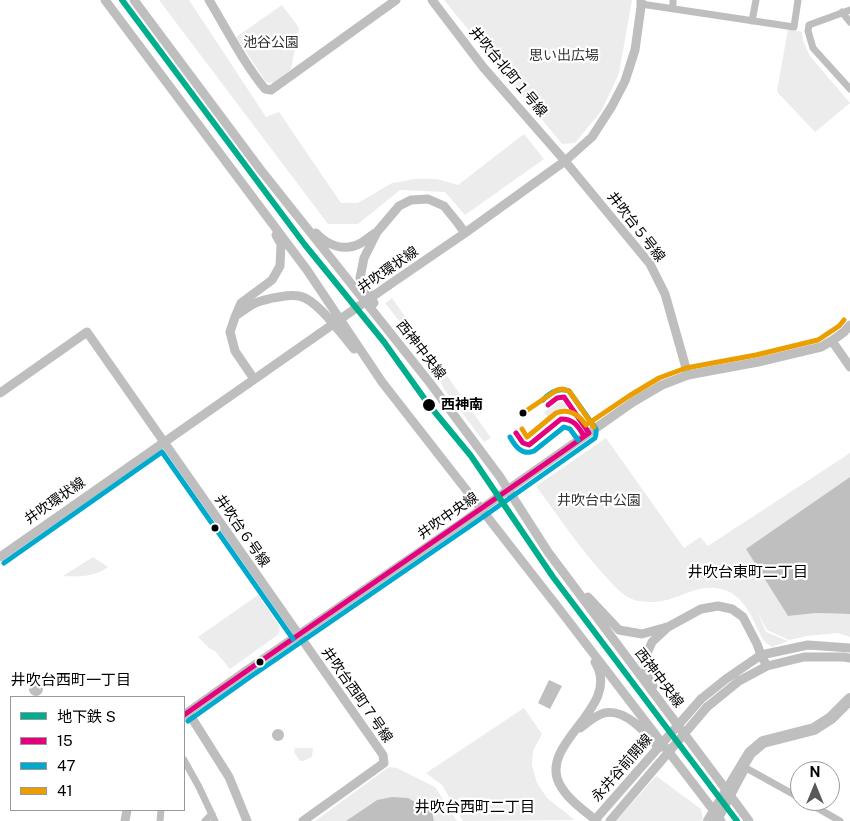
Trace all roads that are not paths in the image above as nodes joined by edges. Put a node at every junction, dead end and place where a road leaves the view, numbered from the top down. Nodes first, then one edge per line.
1 (105, 0) edge
2 (134, 0) edge
3 (210, 0) edge
4 (396, 0) edge
5 (432, 0) edge
6 (673, 0) edge
7 (756, 0) edge
8 (798, 0) edge
9 (641, 2) edge
10 (673, 9) junction
11 (850, 10) edge
12 (842, 12) junction
13 (752, 21) junction
14 (850, 22) edge
15 (850, 89) edge
16 (565, 161) junction
17 (260, 169) junction
18 (241, 180) junction
19 (377, 232) junction
20 (465, 233) junction
21 (235, 317) junction
22 (850, 325) edge
23 (832, 341) junction
24 (850, 367) edge
25 (688, 375) junction
26 (254, 379) junction
27 (382, 382) junction
28 (430, 383) junction
29 (0, 393) edge
30 (164, 442) junction
31 (548, 552) junction
32 (0, 557) edge
33 (668, 627) junction
34 (576, 630) junction
35 (299, 635) junction
36 (850, 648) edge
37 (761, 655) junction
38 (850, 658) edge
39 (767, 666) junction
40 (663, 707) junction
41 (186, 714) edge
42 (576, 730) junction
43 (185, 762) edge
44 (790, 792) edge
45 (711, 807) junction
46 (822, 811) edge
47 (214, 818) edge
48 (595, 820) edge
49 (205, 821) edge
50 (247, 821) edge
51 (303, 821) edge
52 (610, 821) edge
53 (717, 821) edge
54 (722, 821) edge
55 (748, 821) edge
56 (840, 821) edge

1 - 18 street
2 - 17 street, 西神中央線
3 - 4 street
5 - 16 street, 井吹台北町１号線
6 - 10 street
7 - 13 street
8 - 13 street
9 - 10 street
9 - 16 street, 井吹環状線
10 - 13 street
11 - 12 street
12 - 14 street
12 - 15 street
16 - 20 street, 井吹環状線
16 - 25 street, 井吹台５号線
17 - 19 street
17 - 28 street, 西神中央線
18 - 21 street
18 - 27 street
19 - 20 street
19 - 28 street
20 - 26 street, 井吹環状線, bridge
21 - 26 street
21 - 27 street
22 - 23 street, 井吹中央線
23 - 24 street
23 - 25 street, 井吹中央線
25 - 35 street, 井吹中央線, bridge
26 - 30 street, 井吹環状線
27 - 34 street
28 - 31 street, 西神中央線
29 - 30 street, 井吹台６号線
30 - 32 street, 井吹環状線
30 - 35 street, 井吹台６号線
31 - 33 street
31 - 40 street, 西神中央線
33 - 37 street
33 - 40 street
34 - 42 street
34 - 45 street
35 - 41 street, 井吹中央線
35 - 51 street, 井吹台西町７号線
36 - 37 street, 永井谷前開線
37 - 39 street
37 - 48 street, 永井谷前開線, bridge
38 - 39 street, 永井谷前開線
39 - 52 street, 永井谷前開線, bridge
40 - 55 street, 西神中央線, bridge
41 - 50 street
42 - 45 street
42 - 48 street
43 - 47 street
44 - 53 street
45 - 54 street, bridge
46 - 56 street
47 - 49 street

